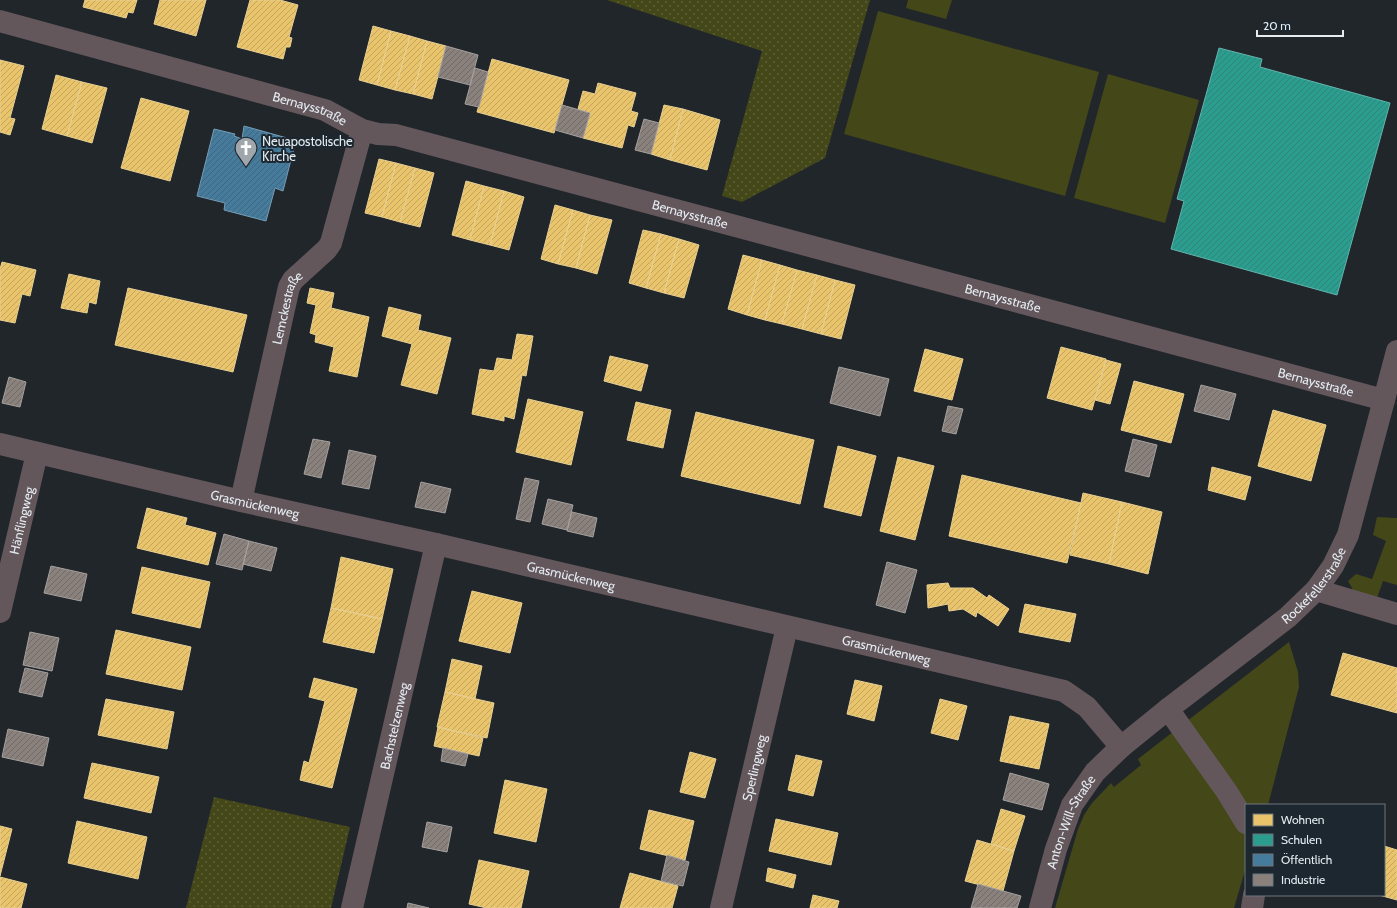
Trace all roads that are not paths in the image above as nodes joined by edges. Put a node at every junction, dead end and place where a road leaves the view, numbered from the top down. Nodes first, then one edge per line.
1 (0, 21) edge
2 (362, 130) junction
3 (1397, 351) edge
4 (1384, 400) junction
5 (0, 444) edge
6 (37, 453) junction
7 (241, 501) junction
8 (436, 544) junction
9 (1316, 590) junction
10 (0, 612) edge
11 (1397, 614) edge
12 (788, 627) junction
13 (1168, 709) junction
14 (1121, 747) junction
15 (1245, 821) edge
16 (1254, 896) edge
17 (352, 908) edge
18 (721, 908) edge
19 (1040, 908) edge
20 (1252, 908) edge

1 - 2 street, Bernaysstraße
2 - 4 street, Bernaysstraße
2 - 7 street, Lemckestraße
3 - 4 street, Rockefellerstraße
4 - 9 street, Rockefellerstraße
5 - 6 street, Grasmückenweg
6 - 7 street, Grasmückenweg
6 - 10 street, Hänflingweg
7 - 8 street, Grasmückenweg
8 - 12 street, Grasmückenweg
8 - 17 street, Bachstelzenweg
9 - 11 street
9 - 13 street, Rockefellerstraße
12 - 14 street, Grasmückenweg
12 - 18 street, Sperlingweg
13 - 14 street, Rockefellerstraße
13 - 15 street
14 - 19 street, Anton-Will-Straße
16 - 20 street

